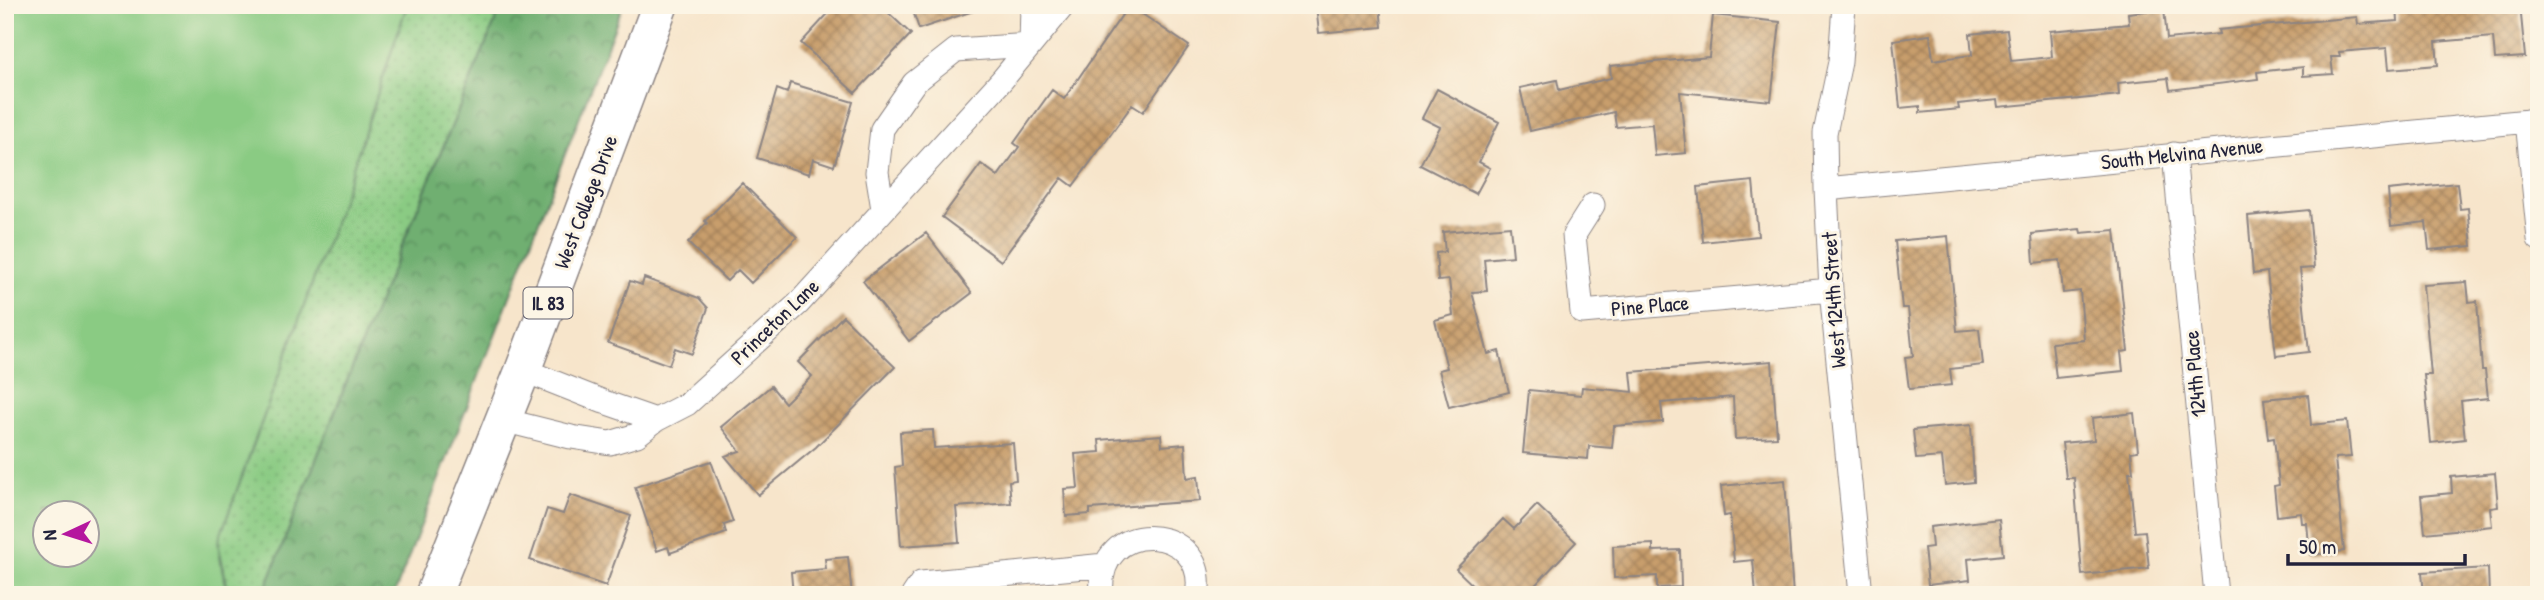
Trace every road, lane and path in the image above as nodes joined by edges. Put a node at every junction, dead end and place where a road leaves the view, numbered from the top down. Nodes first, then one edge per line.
1 (660, 5) edge
2 (1032, 5) edge
3 (1064, 5) edge
4 (1844, 5) edge
5 (1031, 45) junction
6 (2533, 120) edge
7 (2174, 154) junction
8 (1826, 189) junction
9 (1593, 205) dead end
10 (883, 209) junction
11 (2539, 239) edge
12 (1831, 290) junction
13 (523, 370) junction
14 (656, 420) junction
15 (503, 421) junction
16 (1105, 565) junction
17 (917, 589) edge
18 (433, 595) edge
19 (1102, 595) edge
20 (1198, 595) edge
21 (1861, 595) edge
22 (2216, 595) edge

1 - 13 main road, West College Drive / IL 83
2 - 5 street
3 - 5 street, Princeton Lane
4 - 8 street, West 124th Street
5 - 10 street, Princeton Lane
5 - 10 street
6 - 7 street, South Melvina Avenue
6 - 11 street
7 - 8 street, South Melvina Avenue
7 - 22 street, 124th Place
8 - 12 street, West 124th Street
9 - 12 street, Pine Place
10 - 14 street, Princeton Lane
12 - 21 street, West 124th Street
13 - 14 street
13 - 15 main road, West College Drive / IL 83
14 - 15 street, Princeton Lane
15 - 18 main road, West College Drive / IL 83
16 - 17 street
16 - 19 street
16 - 20 street

